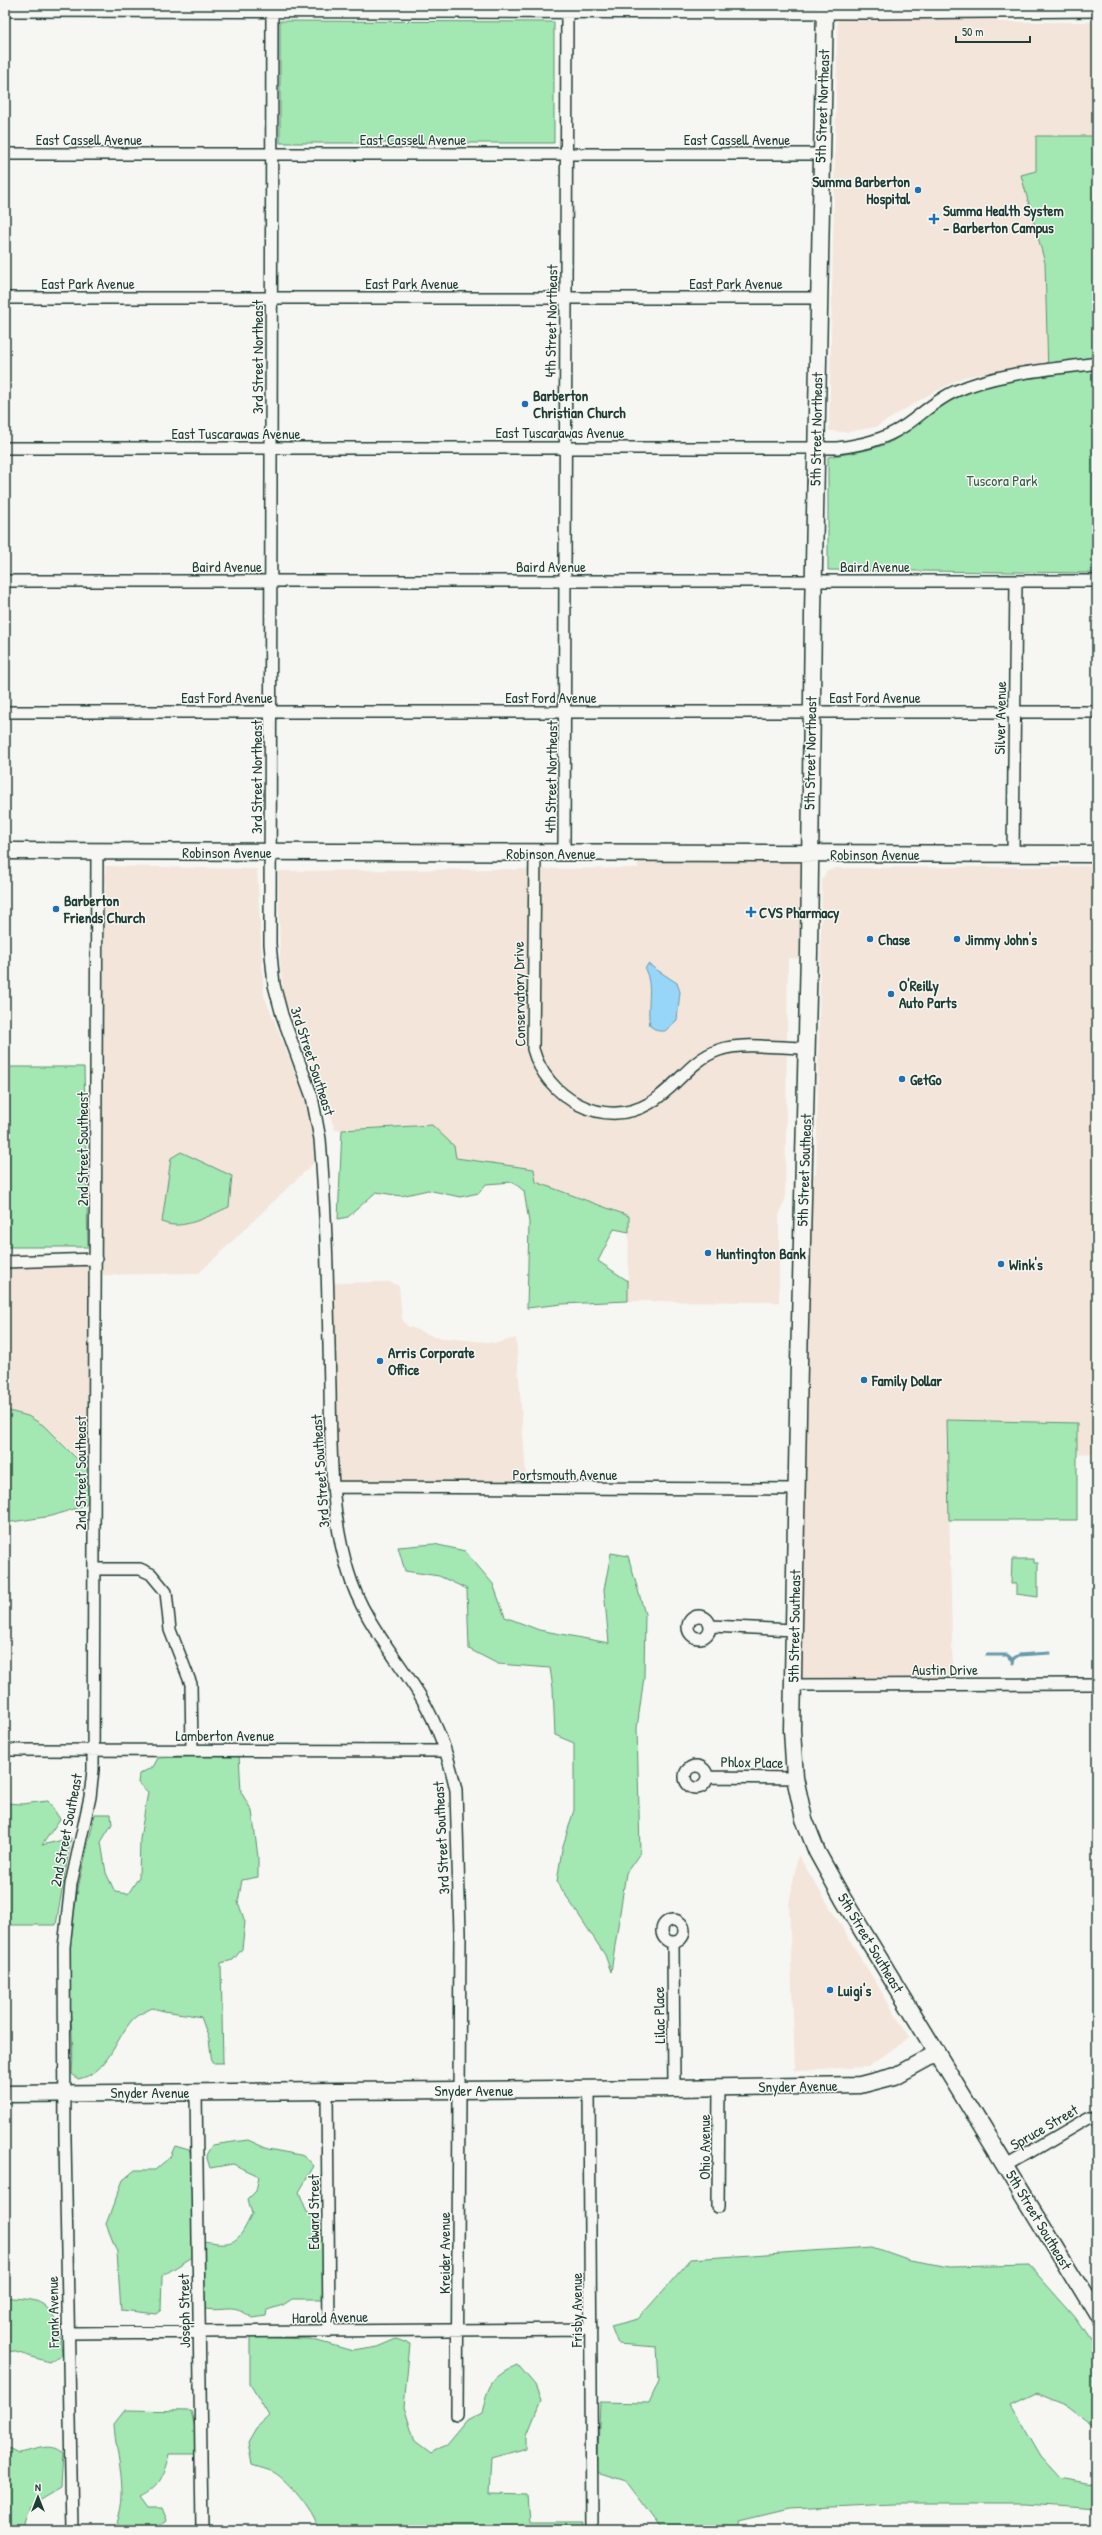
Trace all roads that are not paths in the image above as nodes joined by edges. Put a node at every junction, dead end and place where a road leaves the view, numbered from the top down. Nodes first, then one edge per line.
1 (272, 8) edge
2 (825, 8) edge
3 (567, 9) edge
4 (5, 11) edge
5 (1097, 11) edge
6 (5, 154) edge
7 (272, 154) junction
8 (567, 154) junction
9 (821, 154) junction
10 (5, 298) edge
11 (272, 298) junction
12 (566, 298) junction
13 (819, 298) junction
14 (1097, 363) edge
15 (565, 447) junction
16 (816, 447) junction
17 (5, 448) edge
18 (272, 448) junction
19 (5, 581) edge
20 (272, 581) junction
21 (565, 581) junction
22 (814, 581) junction
23 (1016, 581) junction
24 (1097, 581) edge
25 (5, 712) edge
26 (271, 712) junction
27 (566, 712) junction
28 (811, 712) junction
29 (1015, 712) junction
30 (1097, 712) edge
31 (5, 851) edge
32 (97, 851) junction
33 (271, 853) junction
34 (535, 853) junction
35 (564, 853) junction
36 (810, 854) junction
37 (1097, 854) edge
38 (1014, 855) junction
39 (807, 1048) junction
40 (96, 1259) junction
41 (5, 1262) edge
42 (333, 1487) junction
43 (796, 1489) junction
44 (94, 1569) junction
45 (711, 1626) dead end
46 (794, 1630) junction
47 (1097, 1684) edge
48 (793, 1685) junction
49 (5, 1750) edge
50 (93, 1750) junction
51 (192, 1750) junction
52 (445, 1751) junction
53 (708, 1776) dead end
54 (795, 1778) junction
55 (673, 1942) dead end
56 (937, 2053) junction
57 (674, 2088) junction
58 (719, 2088) junction
59 (589, 2089) junction
60 (458, 2090) junction
61 (328, 2091) junction
62 (196, 2092) junction
63 (64, 2093) junction
64 (5, 2094) edge
65 (1097, 2118) edge
66 (1006, 2166) junction
67 (718, 2207) dead end
68 (1097, 2316) edge
69 (591, 2329) junction
70 (459, 2330) junction
71 (329, 2332) junction
72 (69, 2333) junction
73 (200, 2333) junction
74 (457, 2415) dead end
75 (72, 2530) edge
76 (202, 2530) edge
77 (592, 2530) edge

1 - 3 street
1 - 4 street
1 - 7 street, 3rd Street Northeast
2 - 3 street
2 - 5 street
2 - 9 main road, 5th Street Northeast
3 - 8 street, 4th Street Northeast
6 - 7 street, East Cassell Avenue
7 - 8 street, East Cassell Avenue
7 - 11 street, 3rd Street Northeast
8 - 9 street, East Cassell Avenue
8 - 12 street, 4th Street Northeast
9 - 13 main road, 5th Street Northeast
10 - 11 street, East Park Avenue
11 - 12 street, East Park Avenue
11 - 18 street, 3rd Street Northeast
12 - 13 street, East Park Avenue
12 - 15 street, 4th Street Northeast
13 - 16 main road, 5th Street Northeast
14 - 16 street, East Tuscarawas Avenue
15 - 16 street, East Tuscarawas Avenue
15 - 18 street, East Tuscarawas Avenue
15 - 21 street, 4th Street Northeast
16 - 22 main road, 5th Street Northeast
17 - 18 street, East Tuscarawas Avenue
18 - 20 street, 3rd Street Northeast
19 - 20 street, Baird Avenue
20 - 21 street, Baird Avenue
20 - 26 street, 3rd Street Northeast
21 - 22 street, Baird Avenue
21 - 27 street, 4th Street Northeast
22 - 23 street, Baird Avenue
22 - 28 main road, 5th Street Northeast
23 - 24 street, Baird Avenue
23 - 29 street, Silver Avenue
25 - 26 street, East Ford Avenue
26 - 27 street, East Ford Avenue
26 - 33 street, 3rd Street Northeast
27 - 28 street, East Ford Avenue
27 - 35 street, 4th Street Northeast
28 - 29 street, East Ford Avenue
28 - 36 main road, 5th Street Northeast
29 - 30 street, East Ford Avenue
29 - 38 street, Silver Avenue
31 - 32 main road, Robinson Avenue
32 - 33 main road, Robinson Avenue
32 - 40 street, 2nd Street Southeast
33 - 34 main road, Robinson Avenue
33 - 42 street, 3rd Street Southeast
34 - 35 main road, Robinson Avenue
34 - 39 street, Conservatory Drive
35 - 36 main road, Robinson Avenue
36 - 38 main road, Robinson Avenue
36 - 39 main road, 5th Street Southeast
37 - 38 main road, Robinson Avenue
39 - 43 main road, 5th Street Southeast
40 - 41 street
40 - 44 street, 2nd Street Southeast
42 - 43 street, Portsmouth Avenue
42 - 52 street, 3rd Street Southeast
43 - 46 main road, 5th Street Southeast
44 - 50 street, 2nd Street Southeast
44 - 51 street
45 - 46 street
46 - 48 main road, 5th Street Southeast
47 - 48 street, Austin Drive
48 - 54 main road, 5th Street Southeast
49 - 50 street, Lamberton Avenue
50 - 51 street, Lamberton Avenue
50 - 63 street, 2nd Street Southeast
51 - 52 street, Lamberton Avenue
52 - 60 street, 3rd Street Southeast
53 - 54 street, Phlox Place
54 - 56 main road, 5th Street Southeast
55 - 57 street, Lilac Place
56 - 58 main road, Snyder Avenue
56 - 66 main road, 5th Street Southeast
57 - 58 main road, Snyder Avenue
57 - 59 main road, Snyder Avenue
58 - 67 street, Ohio Avenue
59 - 60 main road, Snyder Avenue
59 - 69 street, Frisby Avenue
60 - 61 main road, Snyder Avenue
60 - 70 street, Kreider Avenue
61 - 62 main road, Snyder Avenue
61 - 71 street, Edward Street
62 - 63 main road, Snyder Avenue
62 - 73 street, Joseph Street
63 - 64 main road, Snyder Avenue
63 - 72 street, Frank Avenue
65 - 66 street, Spruce Street
66 - 68 main road, 5th Street Southeast
69 - 70 street, Harold Avenue
69 - 77 street, Frisby Avenue
70 - 71 street, Harold Avenue
70 - 74 street, Kreider Avenue
71 - 73 street, Harold Avenue
72 - 73 street, Harold Avenue
72 - 75 street, Frank Avenue
73 - 76 street, Joseph Street

